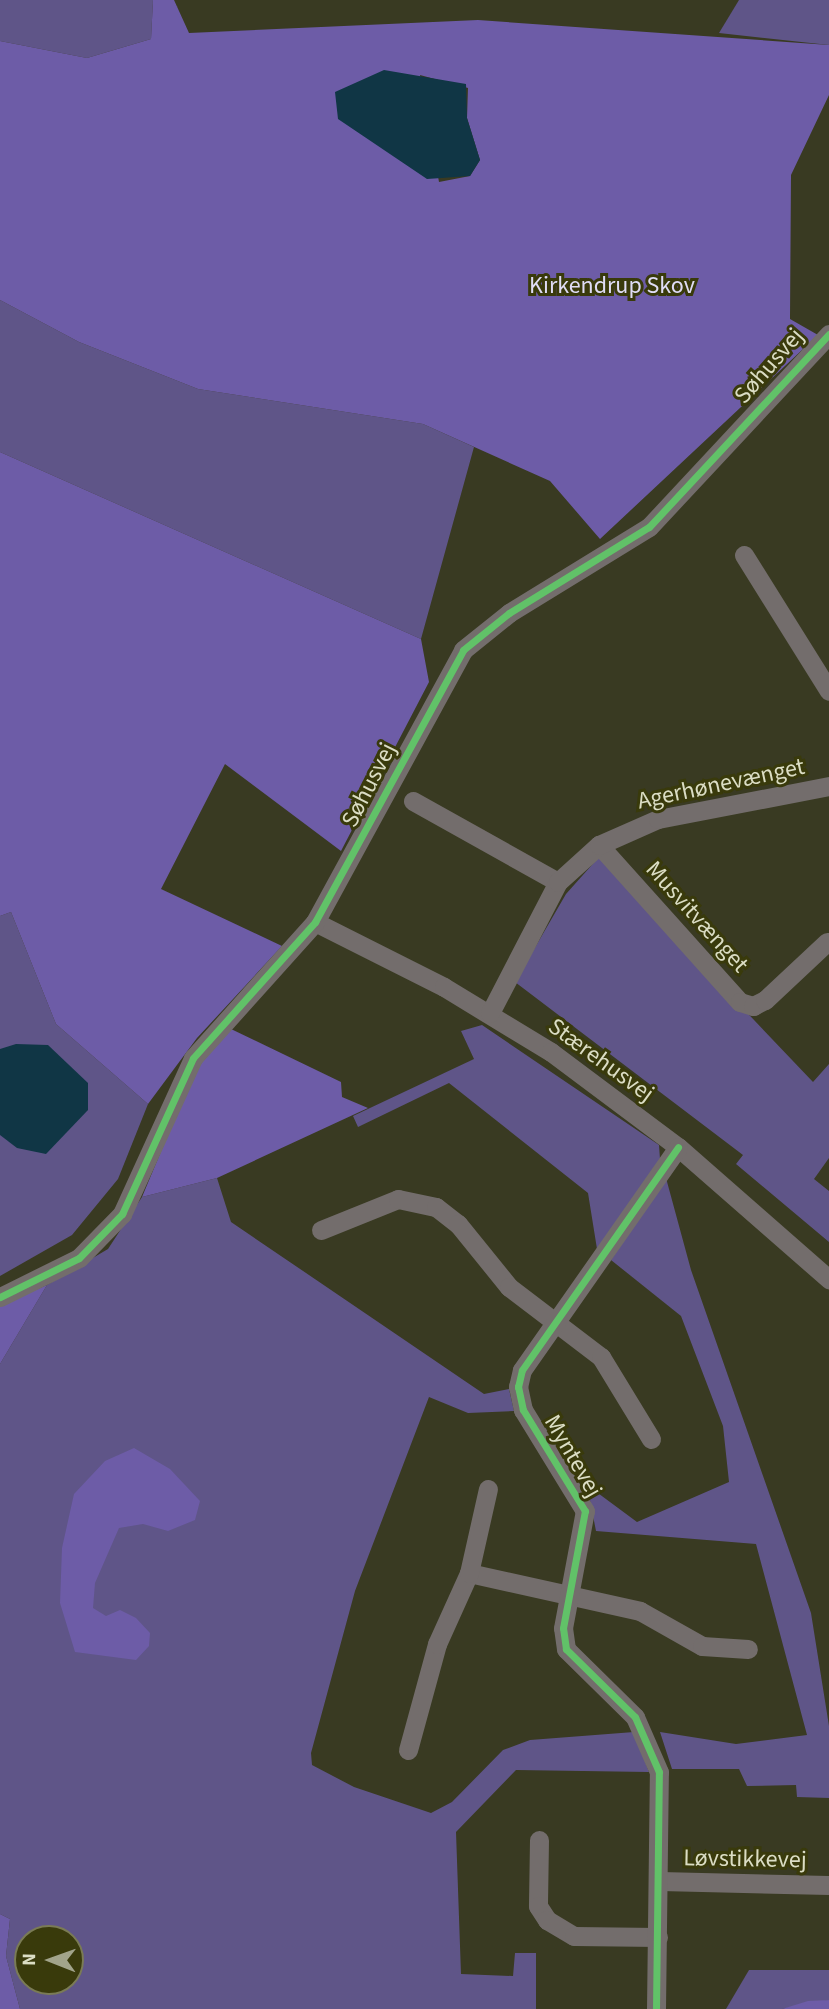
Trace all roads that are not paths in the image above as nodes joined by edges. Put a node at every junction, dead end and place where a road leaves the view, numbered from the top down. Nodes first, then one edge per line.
1 (829, 334) edge
2 (744, 555) dead end
3 (829, 691) edge
4 (829, 786) edge
5 (413, 801) dead end
6 (599, 845) junction
7 (558, 883) junction
8 (315, 922) junction
9 (827, 942) dead end
10 (490, 1013) junction
11 (678, 1147) junction
12 (321, 1230) dead end
13 (829, 1279) edge
14 (0, 1297) edge
15 (555, 1324) junction
16 (651, 1439) dead end
17 (488, 1489) dead end
18 (470, 1573) junction
19 (571, 1596) junction
20 (748, 1649) dead end
21 (408, 1750) dead end
22 (539, 1840) dead end
23 (660, 1881) junction
24 (829, 1885) edge
25 (658, 1937) junction
26 (656, 2009) edge

1 - 8 street, Søhusvej
2 - 3 street
4 - 6 street, Agerhønevænget
5 - 7 street
6 - 7 street, Agerhønevænget
6 - 9 street, Musvitvænget
7 - 10 street, Agerhønevænget
8 - 10 street, Stærehusvej
8 - 14 street, Søhusvej
10 - 11 street, Stærehusvej
11 - 13 street, Stærehusvej
11 - 15 street, Myntevej
12 - 15 street
15 - 16 street
15 - 19 street, Myntevej
17 - 18 street
18 - 19 street
18 - 21 street
19 - 20 street
19 - 23 street, Myntevej
22 - 25 street
23 - 24 street, Løvstikkevej
23 - 25 street, Myntevej
25 - 26 street, Myntevej

